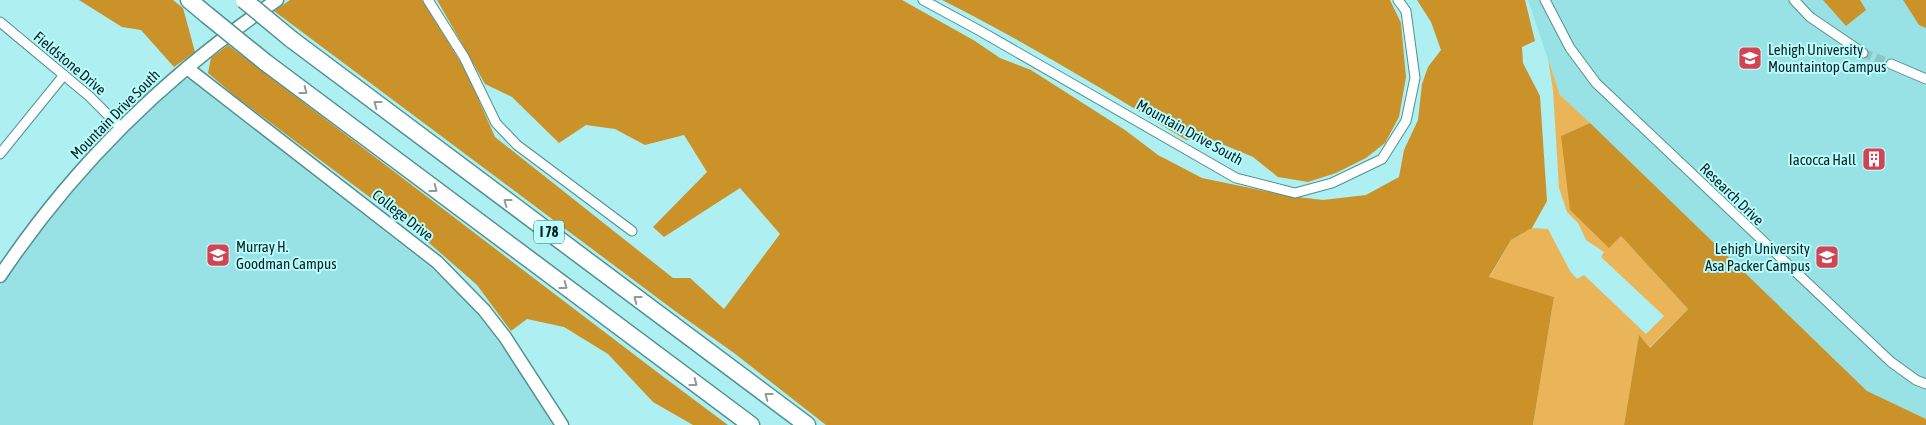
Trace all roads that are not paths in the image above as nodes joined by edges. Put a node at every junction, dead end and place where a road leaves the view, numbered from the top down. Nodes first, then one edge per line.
1 (189, 0) edge
2 (244, 0) edge
3 (277, 0) edge
4 (428, 0) edge
5 (923, 0) edge
6 (1398, 0) edge
7 (1545, 0) edge
8 (1794, 0) edge
9 (0, 22) edge
10 (1863, 53) tunnel mouth
11 (1891, 64) tunnel mouth
12 (187, 68) junction
13 (64, 75) junction
14 (1926, 79) edge
15 (120, 127) junction
16 (0, 154) edge
17 (632, 231) dead end
18 (0, 276) edge
19 (1926, 384) edge
20 (562, 425) edge
21 (751, 425) edge
22 (807, 425) edge

1 -> 21 highway, I 78, bridge
22 -> 2 highway, I 78, bridge
3 - 12 street, Mountain Drive South
4 - 17 street
5 - 6 street, Mountain Drive South
7 - 19 street, Research Drive
8 - 10 street
9 - 13 street, Fieldstone Drive
11 - 14 street
12 - 15 street, Mountain Drive South
12 - 20 street, College Drive
13 - 15 street, Fieldstone Drive
13 - 16 street
15 - 18 street, Mountain Drive South

